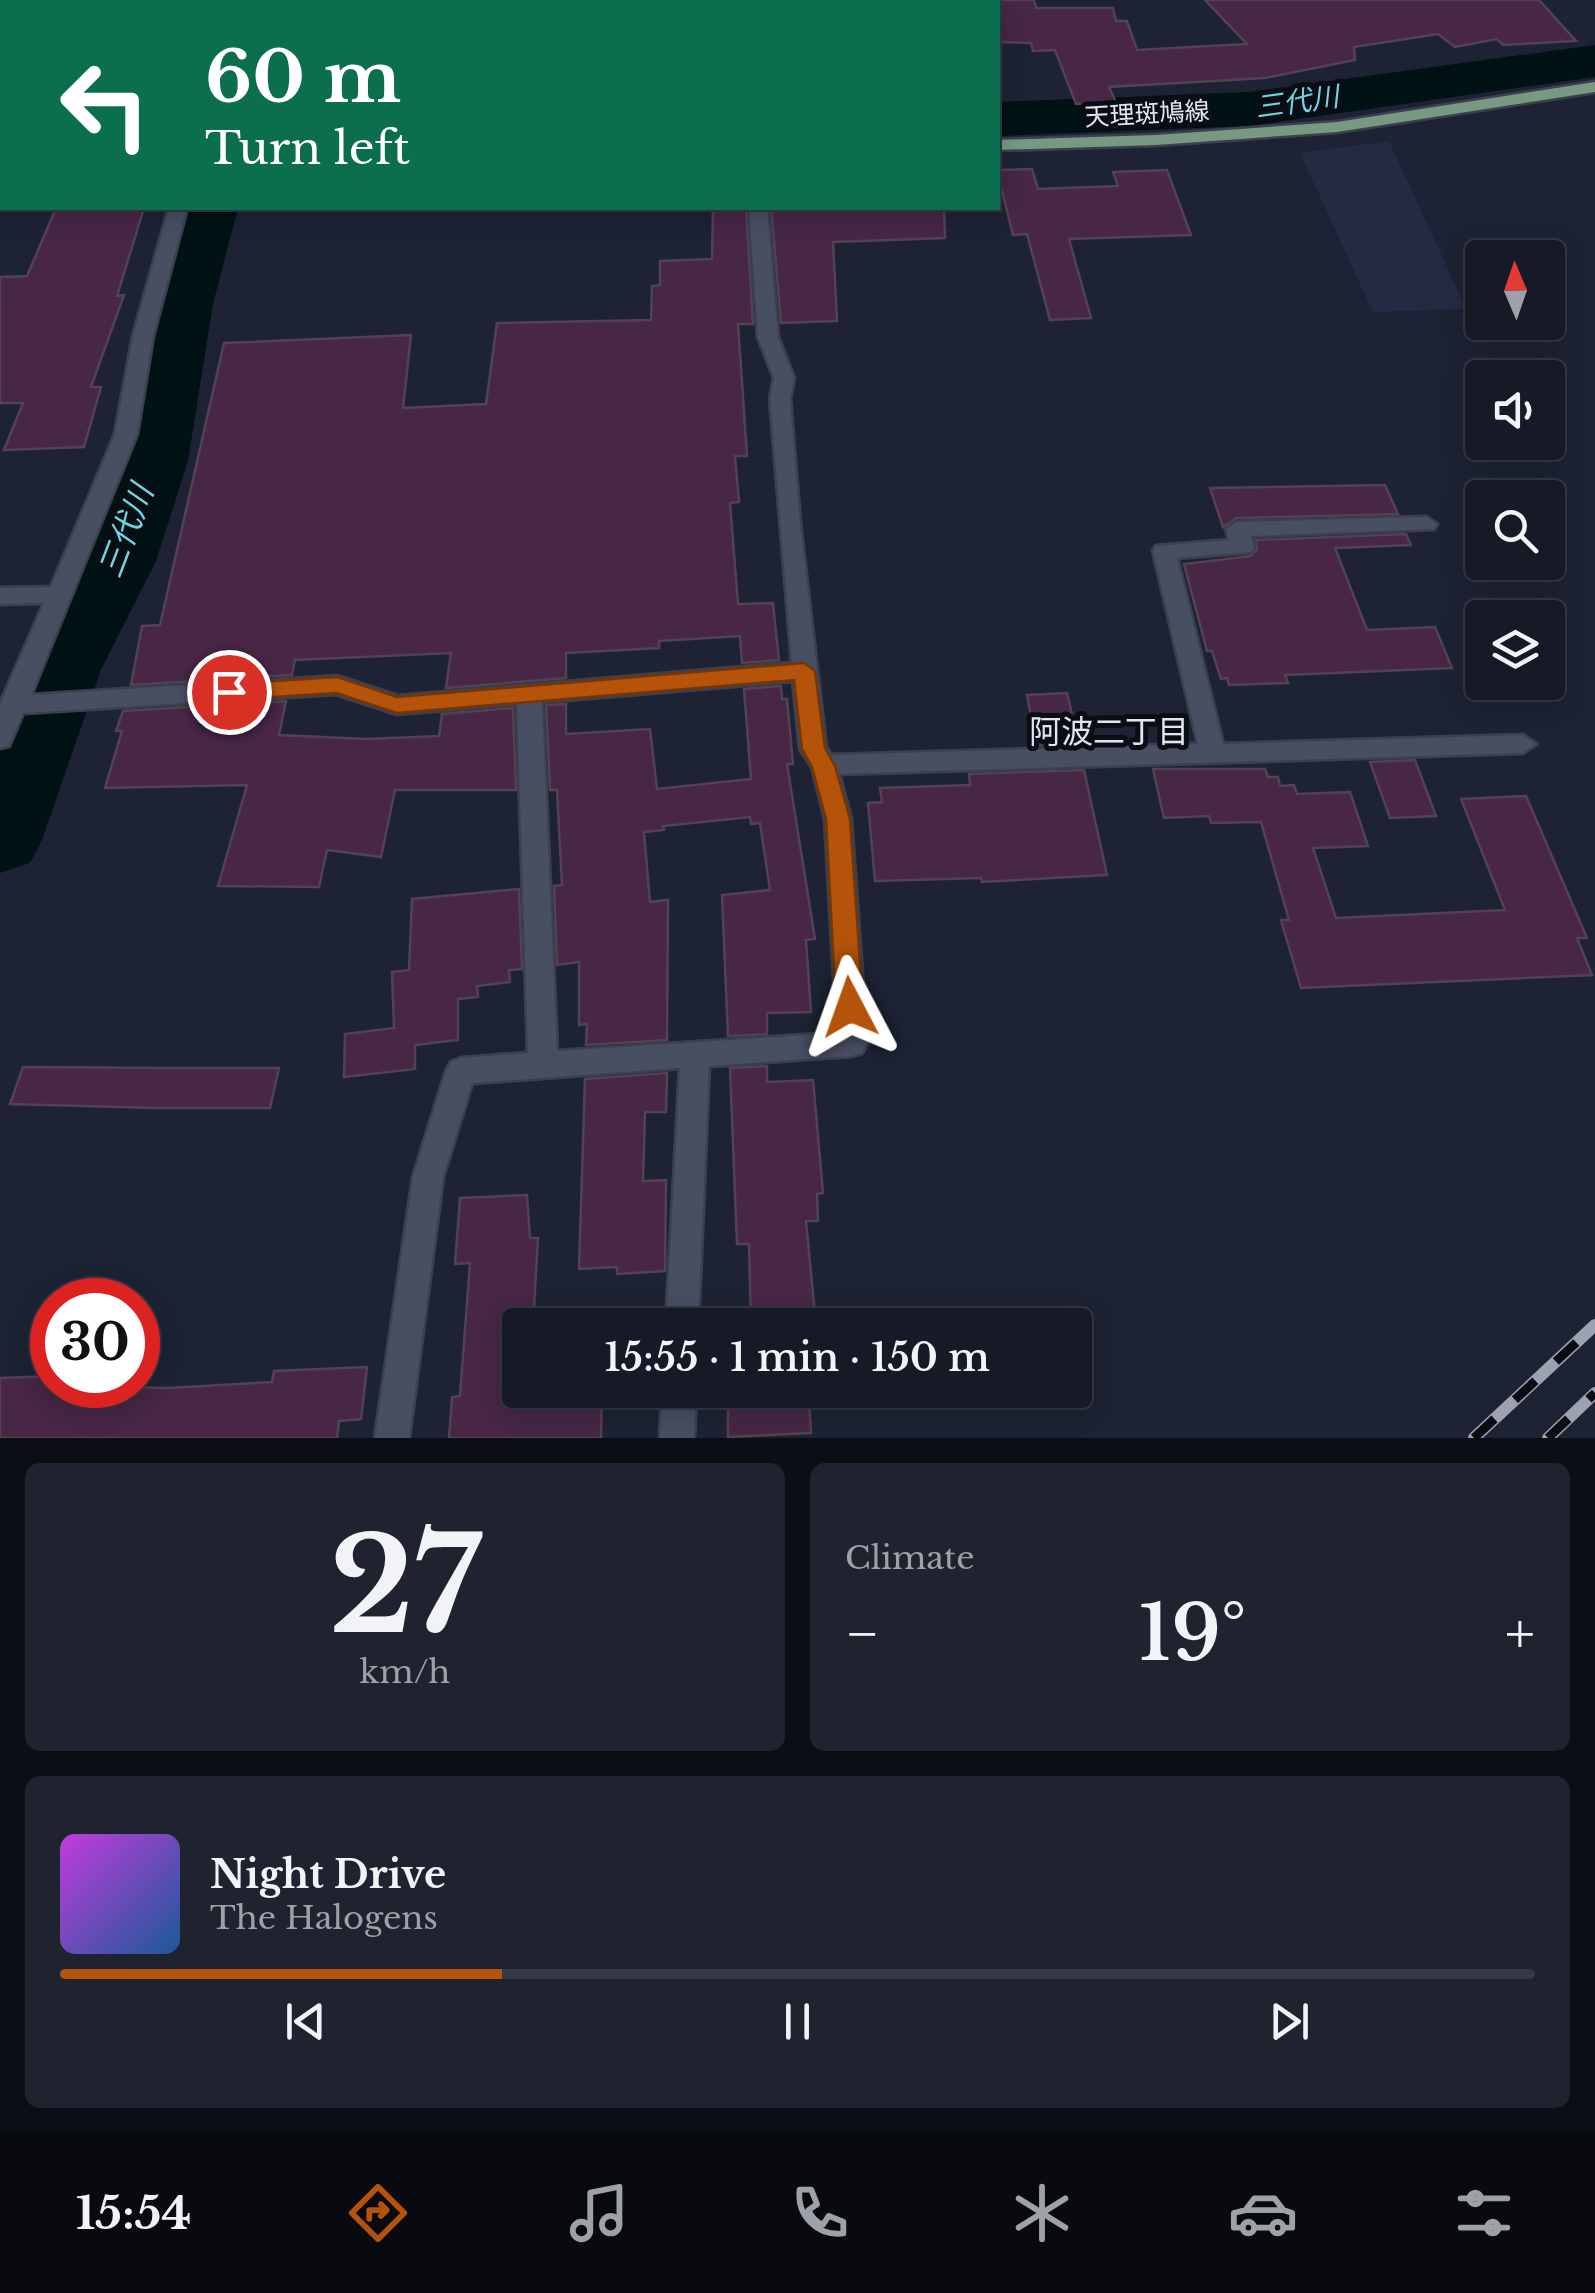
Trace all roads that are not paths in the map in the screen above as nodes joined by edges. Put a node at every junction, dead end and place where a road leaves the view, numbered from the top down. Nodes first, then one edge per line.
1 (1595, 87) edge
2 (1000, 145) edge
3 (177, 210) edge
4 (758, 210) edge
5 (1426, 524) dead end
6 (58, 595) junction
7 (0, 596) edge
8 (804, 671) junction
9 (528, 695) junction
10 (22, 705) junction
11 (0, 739) edge
12 (1524, 744) dead end
13 (1214, 754) junction
14 (824, 766) junction
15 (694, 1056) junction
16 (543, 1065) junction
17 (683, 1308) edge
18 (678, 1408) edge
19 (392, 1438) edge
20 (677, 1438) edge

1 - 2 main road, 天理斑鳩線
3 - 6 street
4 - 8 street
5 - 13 street
6 - 7 street
6 - 10 street
8 - 9 street
8 - 14 street
9 - 10 street
9 - 16 street
10 - 11 street
12 - 13 street
13 - 14 street
14 - 15 street
15 - 16 street
15 - 17 street
16 - 19 street
18 - 20 street

